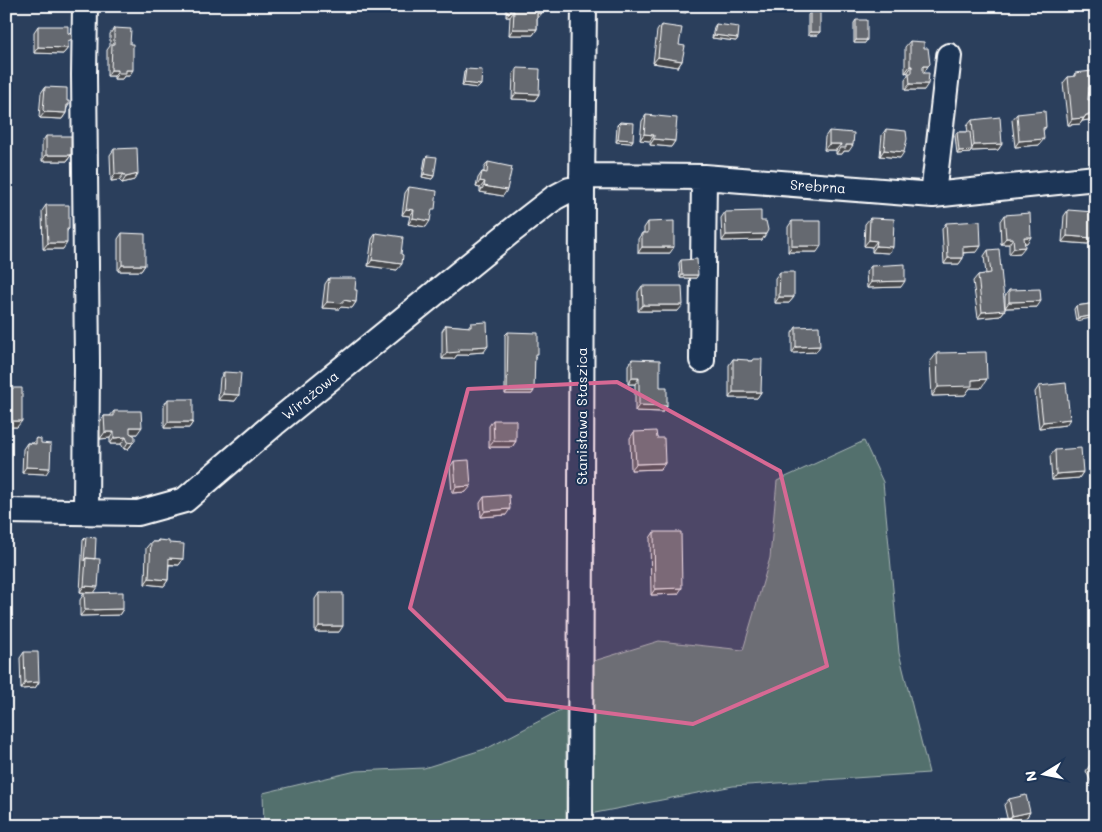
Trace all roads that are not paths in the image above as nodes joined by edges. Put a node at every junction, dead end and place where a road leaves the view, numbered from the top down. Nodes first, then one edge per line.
1 (85, 6) edge
2 (584, 6) edge
3 (949, 56) dead end
4 (704, 177) junction
5 (1096, 178) edge
6 (582, 182) junction
7 (933, 195) junction
8 (702, 360) dead end
9 (6, 511) edge
10 (86, 512) junction
11 (580, 826) edge

1 - 10 street
2 - 6 street, Stanisława Staszica
3 - 7 street
4 - 6 street, Srebrna
4 - 7 street, Srebrna
4 - 8 street
5 - 7 street, Srebrna
6 - 10 street, Wirażowa
6 - 11 street, Stanisława Staszica
9 - 10 street, Wirażowa

